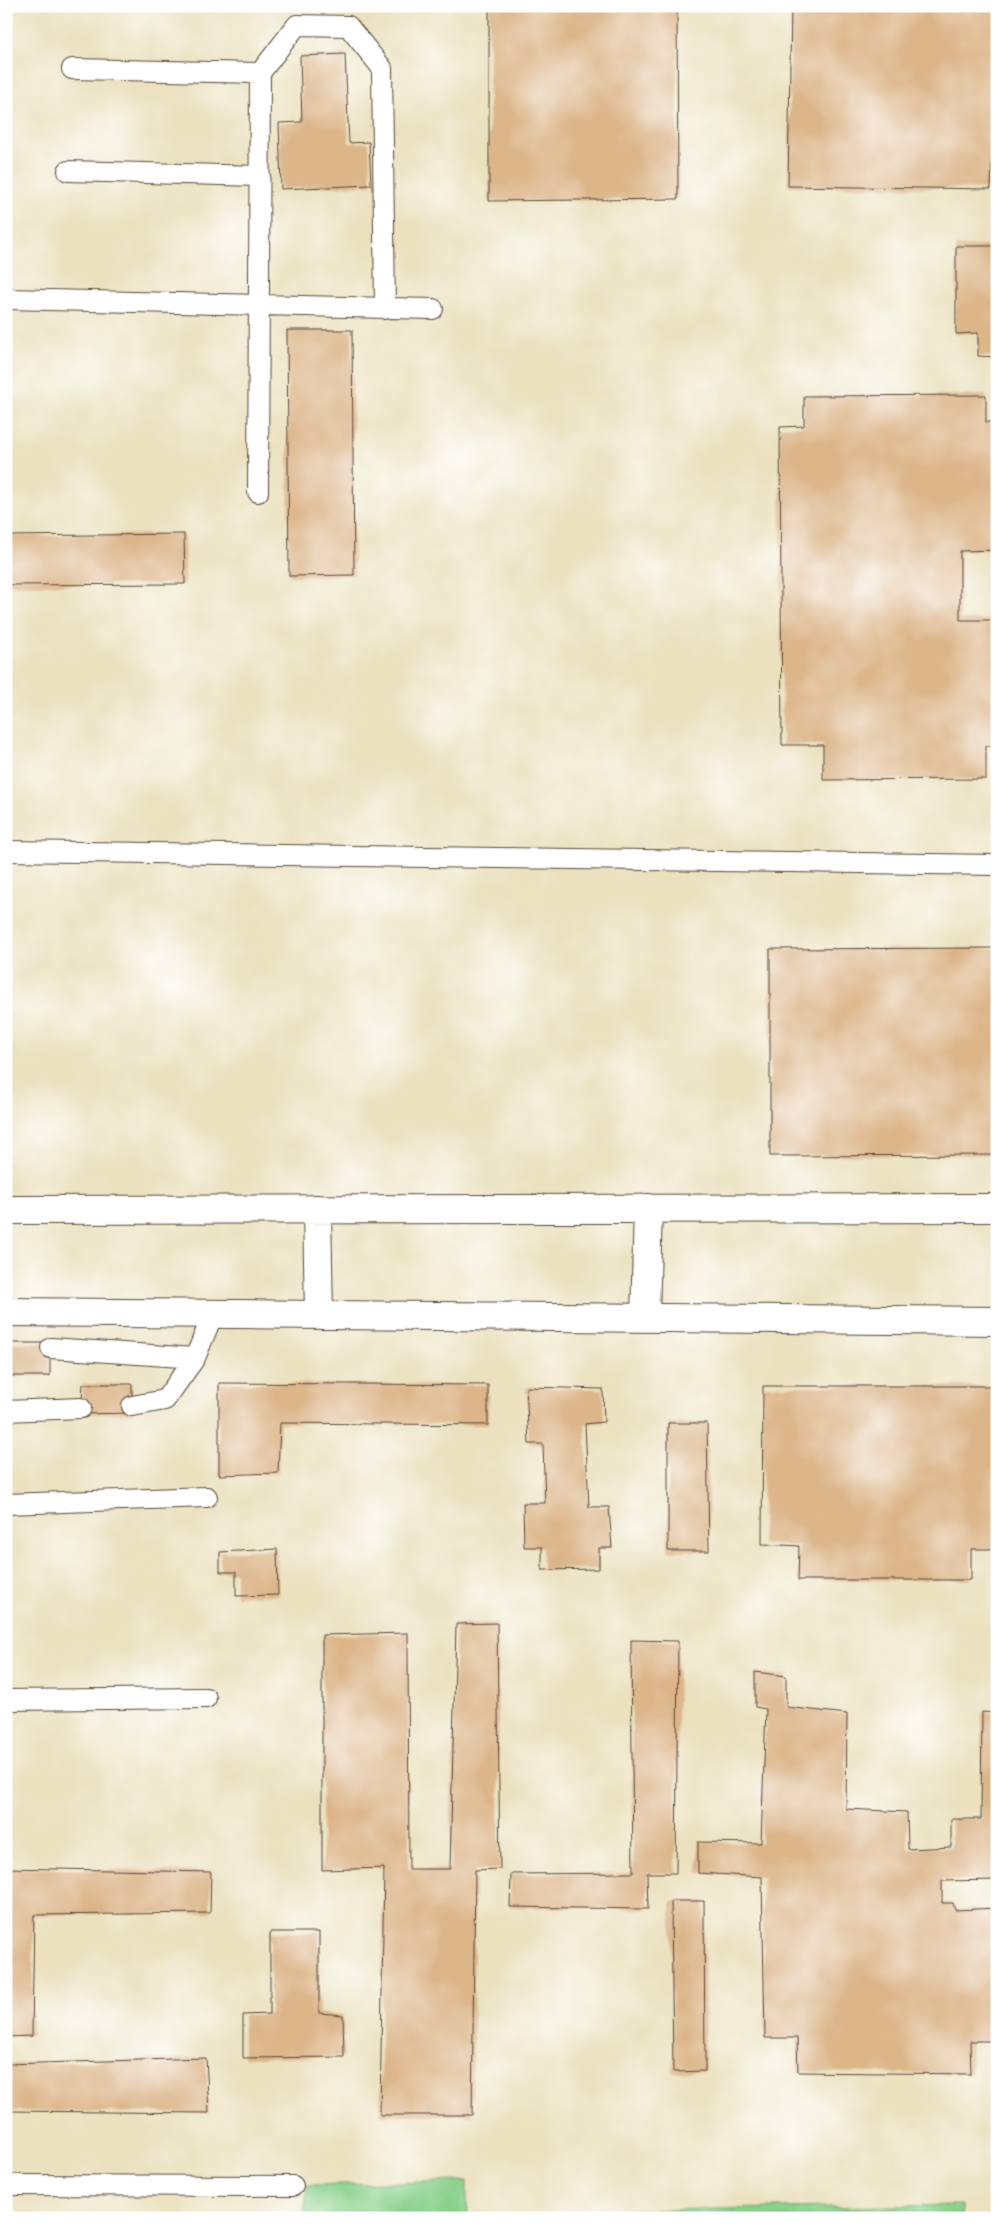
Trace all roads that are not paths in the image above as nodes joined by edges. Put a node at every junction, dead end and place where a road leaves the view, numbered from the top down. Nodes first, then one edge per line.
1 (72, 69) dead end
2 (260, 73) junction
3 (68, 171) dead end
4 (260, 176) junction
5 (6, 300) edge
6 (259, 305) junction
7 (385, 308) junction
8 (433, 309) dead end
9 (258, 492) dead end
10 (6, 851) edge
11 (997, 865) edge
12 (648, 1208) junction
13 (997, 1208) edge
14 (317, 1209) junction
15 (6, 1210) edge
16 (6, 1312) edge
17 (213, 1314) junction
18 (319, 1314) junction
19 (644, 1318) junction
20 (997, 1321) edge
21 (50, 1348) dead end
22 (195, 1358) junction
23 (132, 1406) dead end
24 (81, 1408) dead end
25 (6, 1411) edge
26 (207, 1496) dead end
27 (6, 1504) edge
28 (206, 1698) dead end
29 (6, 1700) edge
30 (6, 2184) edge
31 (293, 2186) dead end

1 - 2 lane
2 - 4 lane
2 - 7 lane
3 - 4 lane
4 - 6 lane
5 - 6 lane
6 - 7 lane
6 - 9 lane
7 - 8 lane
10 - 11 lane
12 - 13 street
12 - 14 street
12 - 19 street
14 - 15 street
14 - 18 street
16 - 17 street
17 - 18 street
17 - 22 lane
18 - 19 street
19 - 20 street
21 - 22 lane
22 - 23 lane
24 - 25 lane
26 - 27 lane
28 - 29 lane
30 - 31 lane

